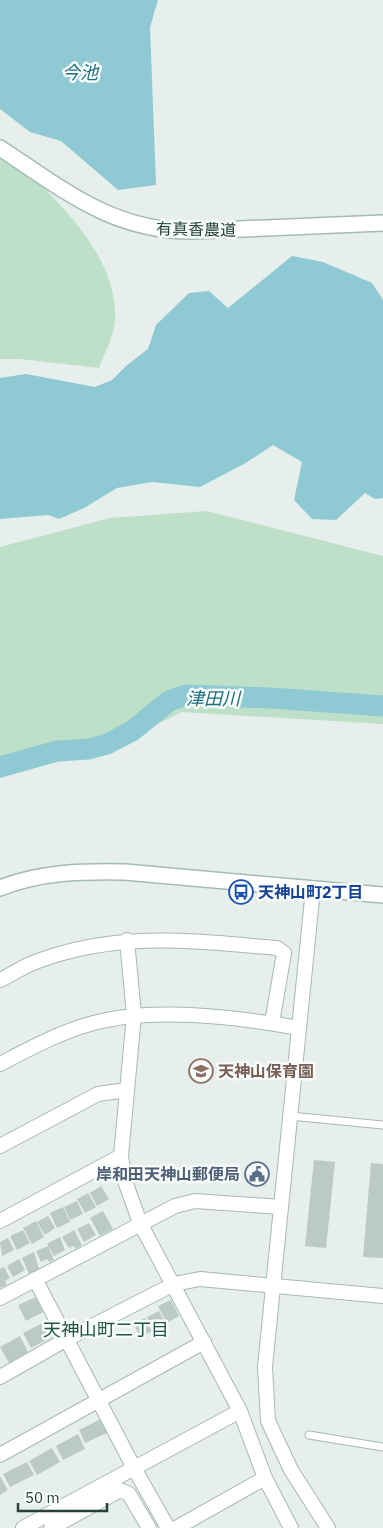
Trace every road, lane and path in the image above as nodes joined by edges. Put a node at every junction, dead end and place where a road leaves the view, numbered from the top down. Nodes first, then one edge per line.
1 (0, 148) edge
2 (383, 223) edge
3 (0, 888) edge
4 (313, 888) junction
5 (383, 895) edge
6 (127, 940) junction
7 (0, 980) edge
8 (134, 1015) junction
9 (272, 1023) junction
10 (299, 1028) junction
11 (0, 1064) edge
12 (127, 1090) junction
13 (290, 1116) junction
14 (383, 1125) edge
15 (0, 1146) edge
16 (121, 1156) junction
17 (281, 1207) junction
18 (0, 1221) edge
19 (140, 1223) junction
20 (35, 1279) junction
21 (174, 1284) junction
22 (273, 1285) junction
23 (383, 1296) edge
24 (0, 1298) edge
25 (67, 1339) junction
26 (204, 1342) junction
27 (0, 1377) edge
28 (99, 1401) junction
29 (240, 1411) junction
30 (309, 1435) dead end
31 (383, 1447) edge
32 (0, 1455) edge
33 (134, 1468) junction
34 (265, 1478) junction
35 (23, 1528) edge
36 (51, 1528) edge
37 (149, 1528) edge
38 (168, 1528) edge
39 (176, 1528) edge
40 (291, 1528) edge
41 (328, 1528) edge

1 - 2 street, 有真香農道
3 - 4 street
4 - 5 street
4 - 10 street
6 - 7 street
6 - 8 street
6 - 9 street
8 - 9 street
8 - 11 street
8 - 12 street
9 - 10 street
10 - 13 street
12 - 15 street
12 - 16 street
13 - 14 lane
13 - 17 street
16 - 18 street
16 - 19 street
17 - 19 street
17 - 22 street
19 - 20 street
19 - 21 street
20 - 24 street
20 - 25 street
21 - 22 street
21 - 25 street
21 - 26 street
22 - 23 street
22 - 41 street
25 - 27 street
25 - 28 street
26 - 28 street
26 - 29 street
28 - 32 street
28 - 33 street
29 - 33 street
29 - 34 street
30 - 31 lane
33 - 35 street
33 - 38 street
34 - 39 street
34 - 40 street
36 - 37 street

